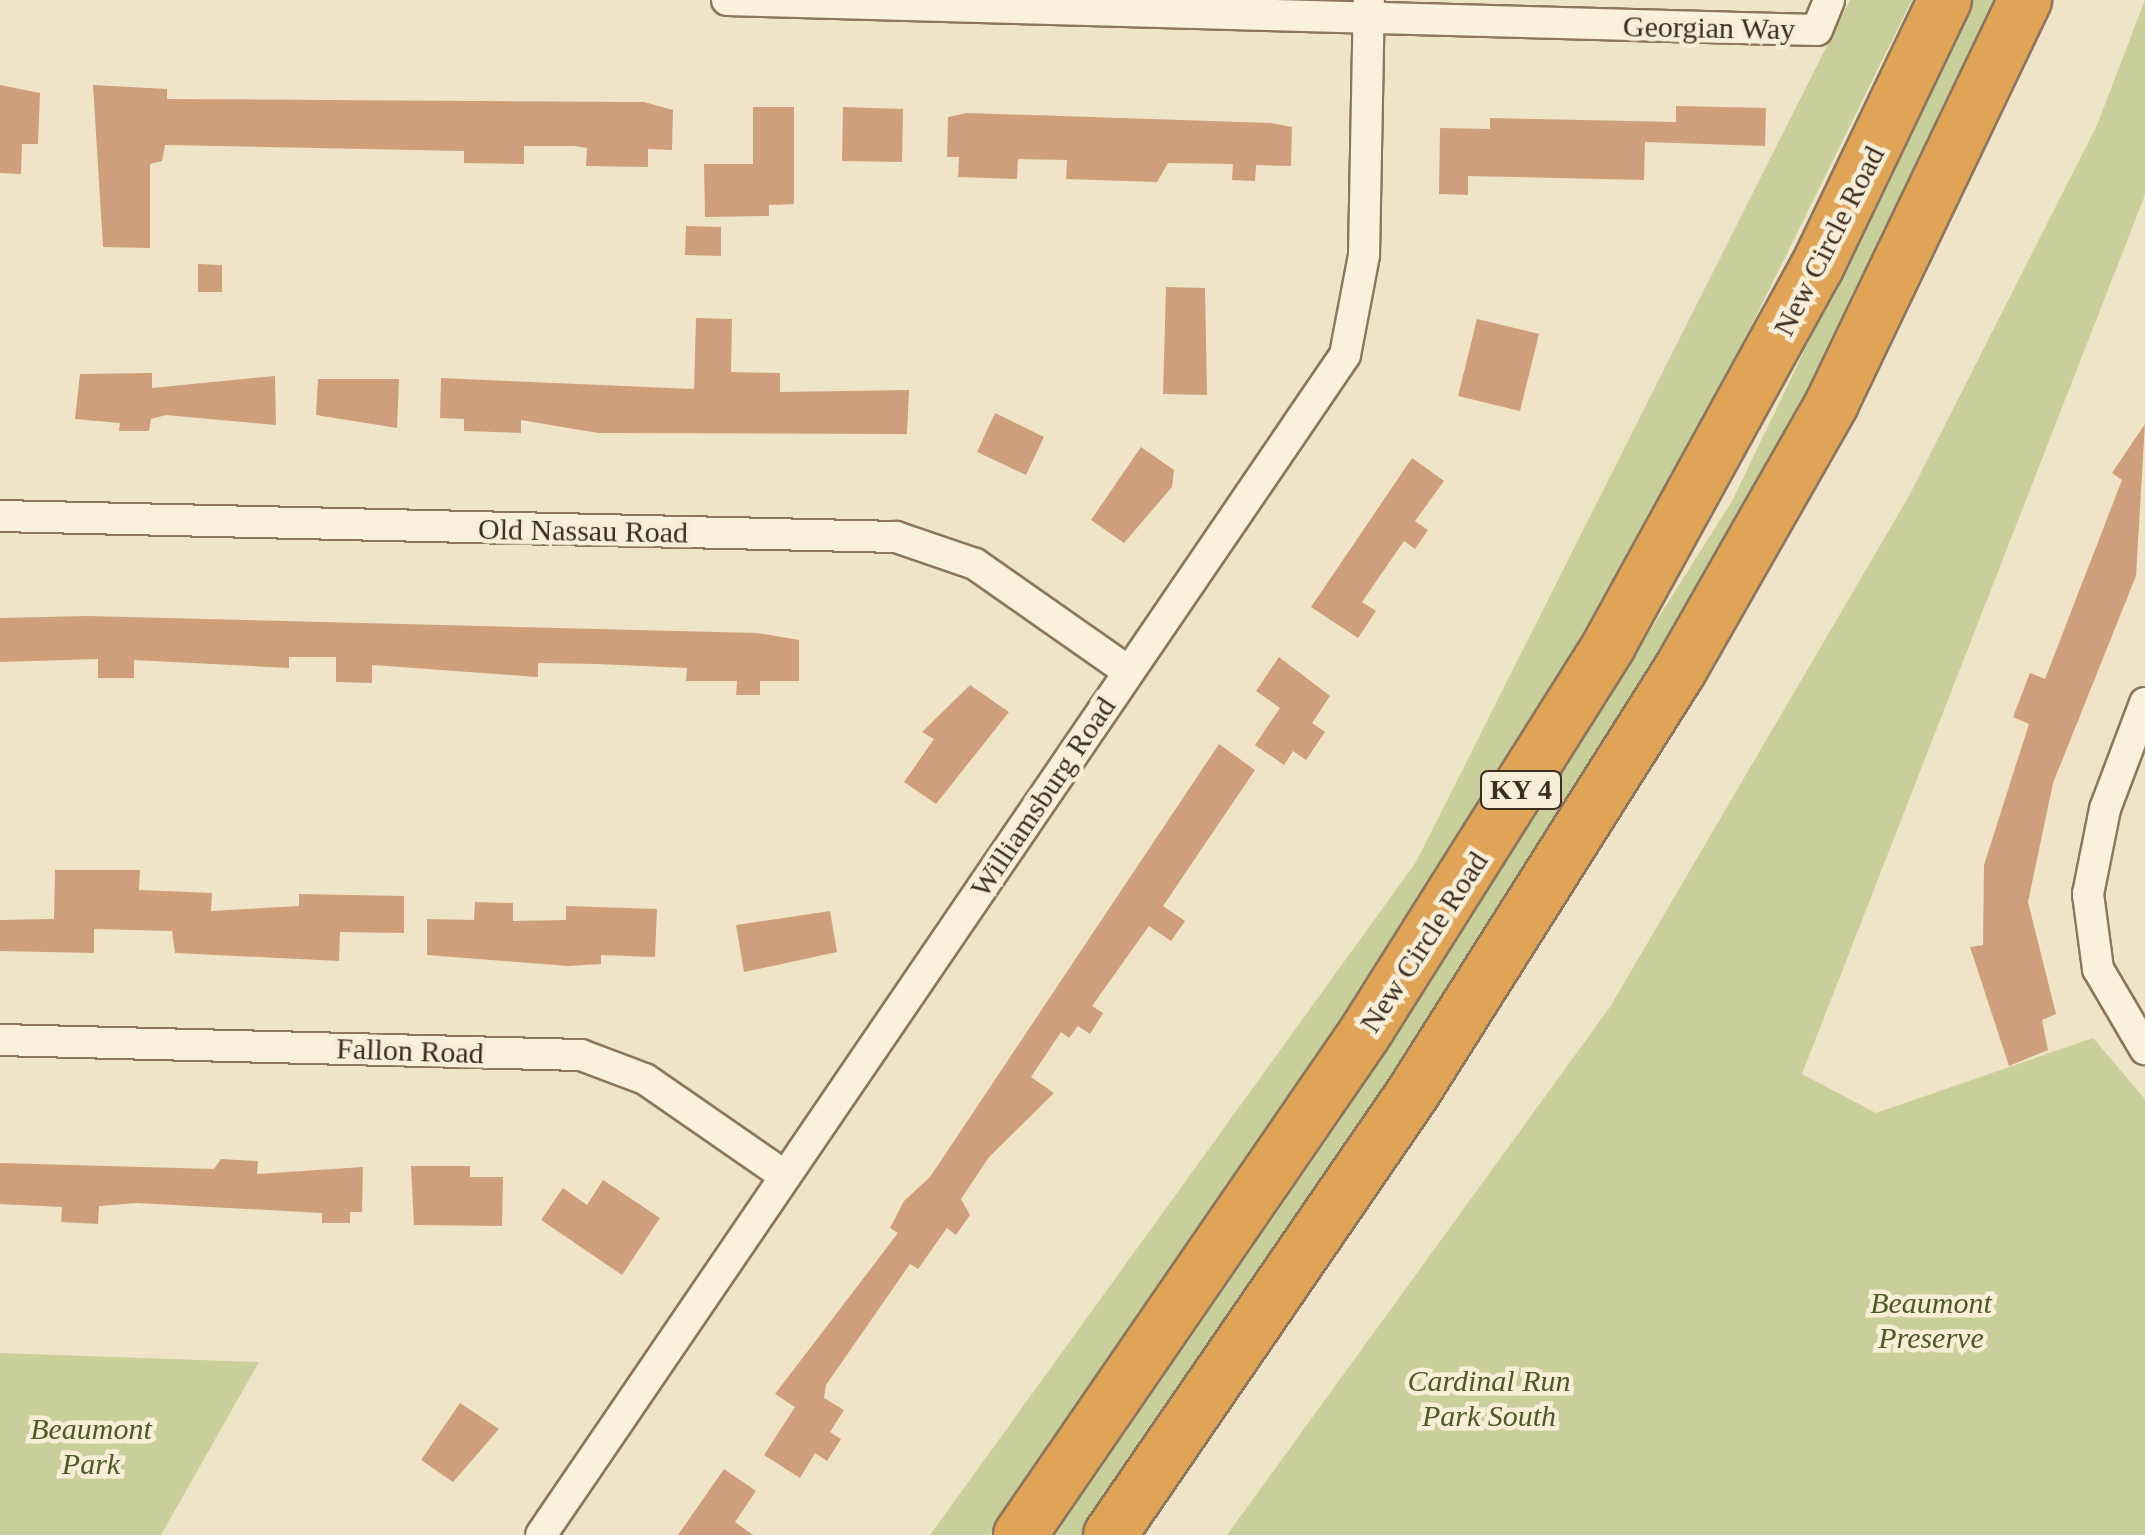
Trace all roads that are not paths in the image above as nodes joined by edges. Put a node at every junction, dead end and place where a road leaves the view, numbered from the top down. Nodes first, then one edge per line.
1 (727, 0) edge
2 (1829, 0) edge
3 (1946, 0) edge
4 (2025, 0) edge
5 (1370, 9) edge
6 (1678, 15) edge
7 (0, 516) edge
8 (1128, 671) junction
9 (2145, 703) edge
10 (0, 1040) edge
11 (2145, 1048) edge
12 (785, 1176) junction
13 (540, 1535) edge
14 (1020, 1535) edge
15 (1110, 1535) edge

1 - 5 street, Georgian Way
2 - 6 street, Georgian Way
3 - 14 highway, New Circle Road / KY 4
4 - 15 highway, KY 4
5 - 6 street, Georgian Way
5 - 8 street, Williamsburg Road
7 - 8 street, Old Nassau Road
8 - 12 street, Williamsburg Road
9 - 11 street
10 - 12 street, Fallon Road
12 - 13 street, Williamsburg Road

